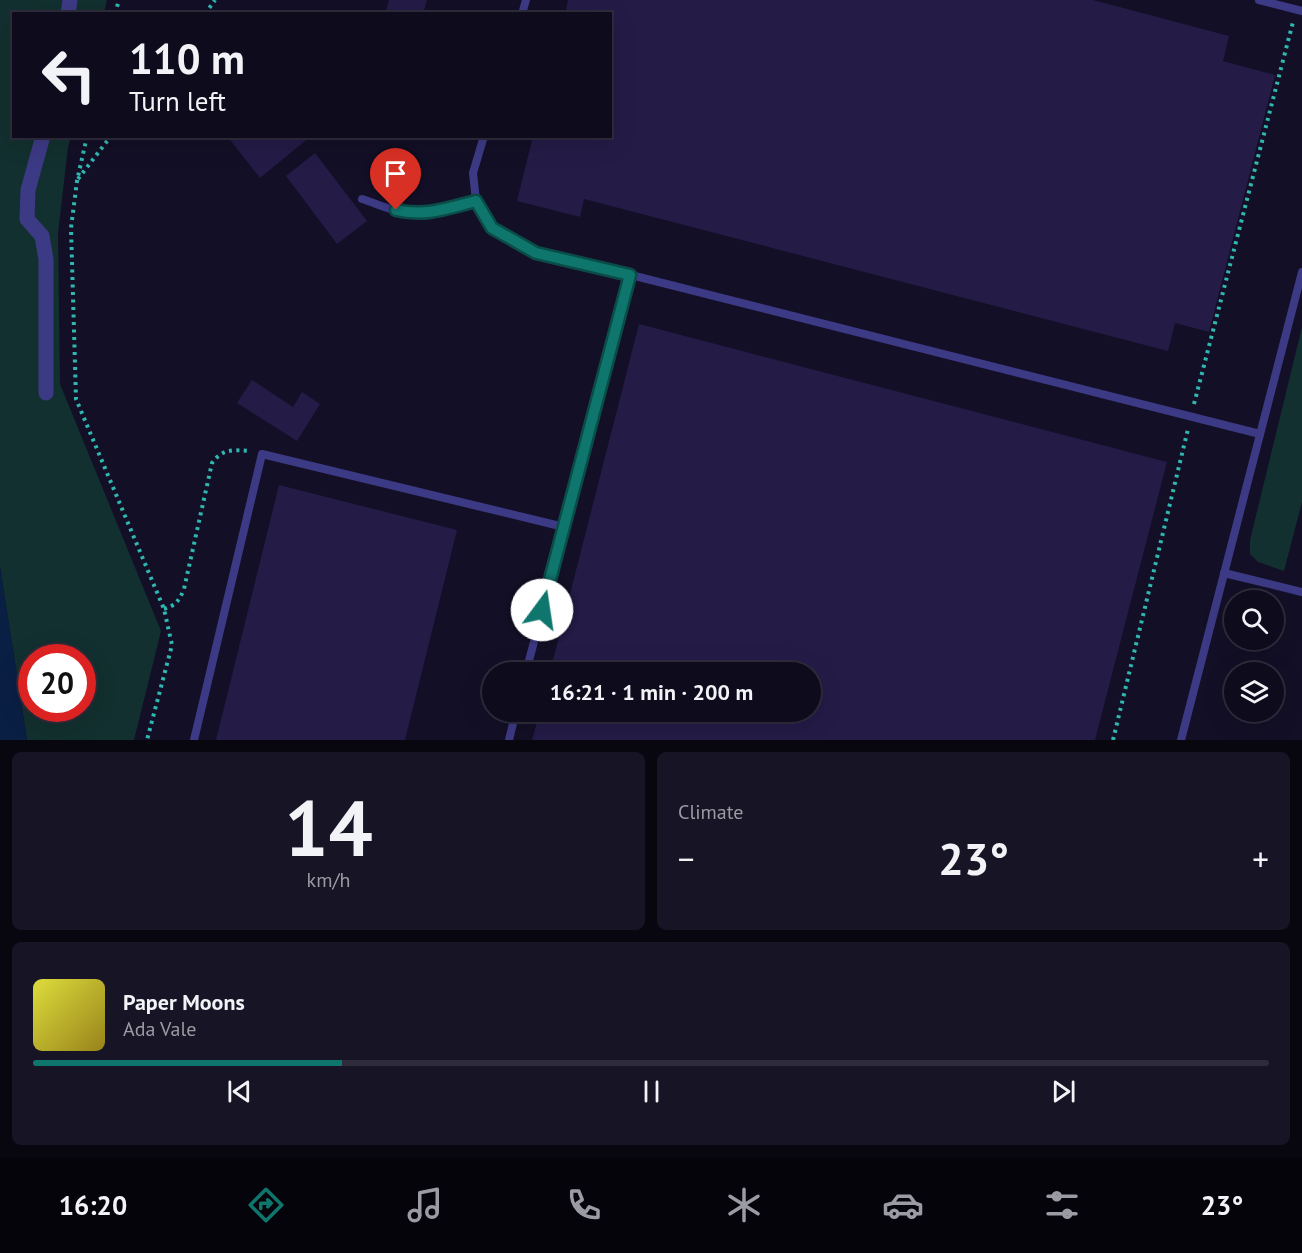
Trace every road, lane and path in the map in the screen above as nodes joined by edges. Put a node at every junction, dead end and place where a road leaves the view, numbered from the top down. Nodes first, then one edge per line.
1 (1260, 0) edge
2 (1299, 10) edge
3 (42, 138) edge
4 (87, 138) edge
5 (109, 138) edge
6 (483, 138) edge
7 (77, 181) junction
8 (363, 200) dead end
9 (476, 201) junction
10 (1302, 272) edge
11 (630, 275) junction
12 (46, 393) dead end
13 (1191, 416) junction
14 (1260, 434) junction
15 (262, 454) junction
16 (564, 527) junction
17 (1224, 573) junction
18 (1302, 592) edge
19 (164, 609) junction
20 (529, 662) edge
21 (513, 722) edge
22 (147, 740) edge
23 (194, 740) edge
24 (509, 740) edge
25 (1113, 740) edge
26 (1181, 740) edge

1 - 2 lane
2 - 13 path
3 - 12 street
4 - 7 path
5 - 7 path
6 - 9 lane
7 - 19 path
8 - 9 lane
9 - 11 lane
10 - 14 lane
11 - 13 lane
11 - 16 lane
13 - 14 lane
13 - 25 path
14 - 17 lane
15 - 16 lane
15 - 19 path
15 - 23 lane
16 - 20 lane
17 - 18 lane
17 - 26 lane
19 - 22 path
21 - 24 lane

